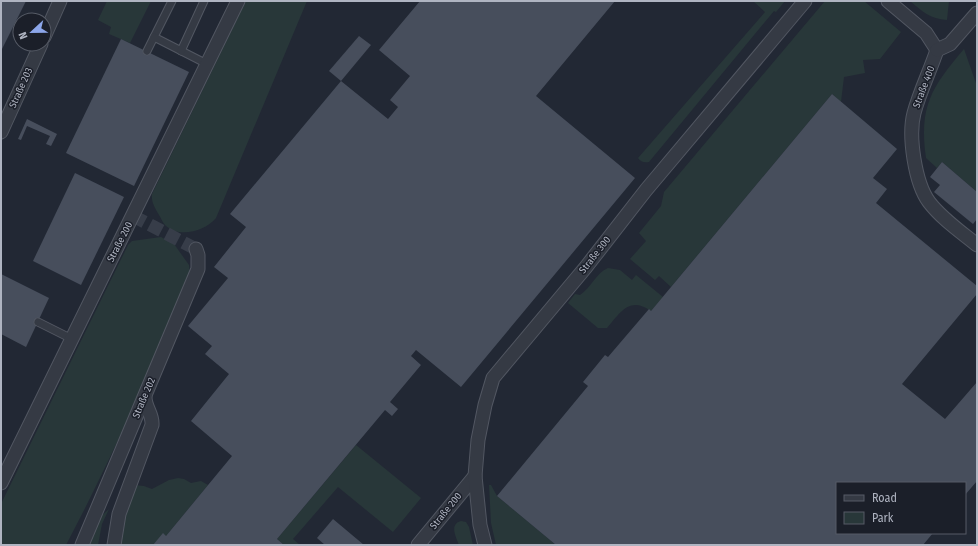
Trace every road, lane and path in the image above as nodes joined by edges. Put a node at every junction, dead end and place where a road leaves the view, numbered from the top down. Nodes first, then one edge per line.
1 (60, 1) edge
2 (172, 1) edge
3 (204, 1) edge
4 (238, 1) edge
5 (804, 1) edge
6 (888, 1) edge
7 (977, 13) edge
8 (52, 19) edge
9 (154, 37) junction
10 (937, 50) junction
11 (146, 51) dead end
12 (181, 51) junction
13 (37, 52) edge
14 (207, 64) junction
15 (1, 132) edge
16 (975, 240) edge
17 (196, 249) dead end
18 (38, 322) dead end
19 (72, 338) junction
20 (145, 397) junction
21 (475, 476) junction
22 (1, 483) edge
23 (82, 545) edge
24 (114, 545) edge
25 (418, 545) edge
26 (485, 545) edge

1 - 8 street
2 - 9 lane
3 - 12 lane
4 - 14 street, Straße 200
5 - 21 street, Straße 300
6 - 10 street
7 - 10 street
9 - 11 lane
9 - 12 lane
10 - 16 street, Straße 400
12 - 14 lane
13 - 15 street, Straße 203
14 - 19 street, Straße 200
17 - 20 street, Straße 202
18 - 19 lane
19 - 22 street, Straße 200
20 - 23 street, Straße 202
20 - 24 street
21 - 25 street, Straße 200
21 - 26 street, Straße 300

